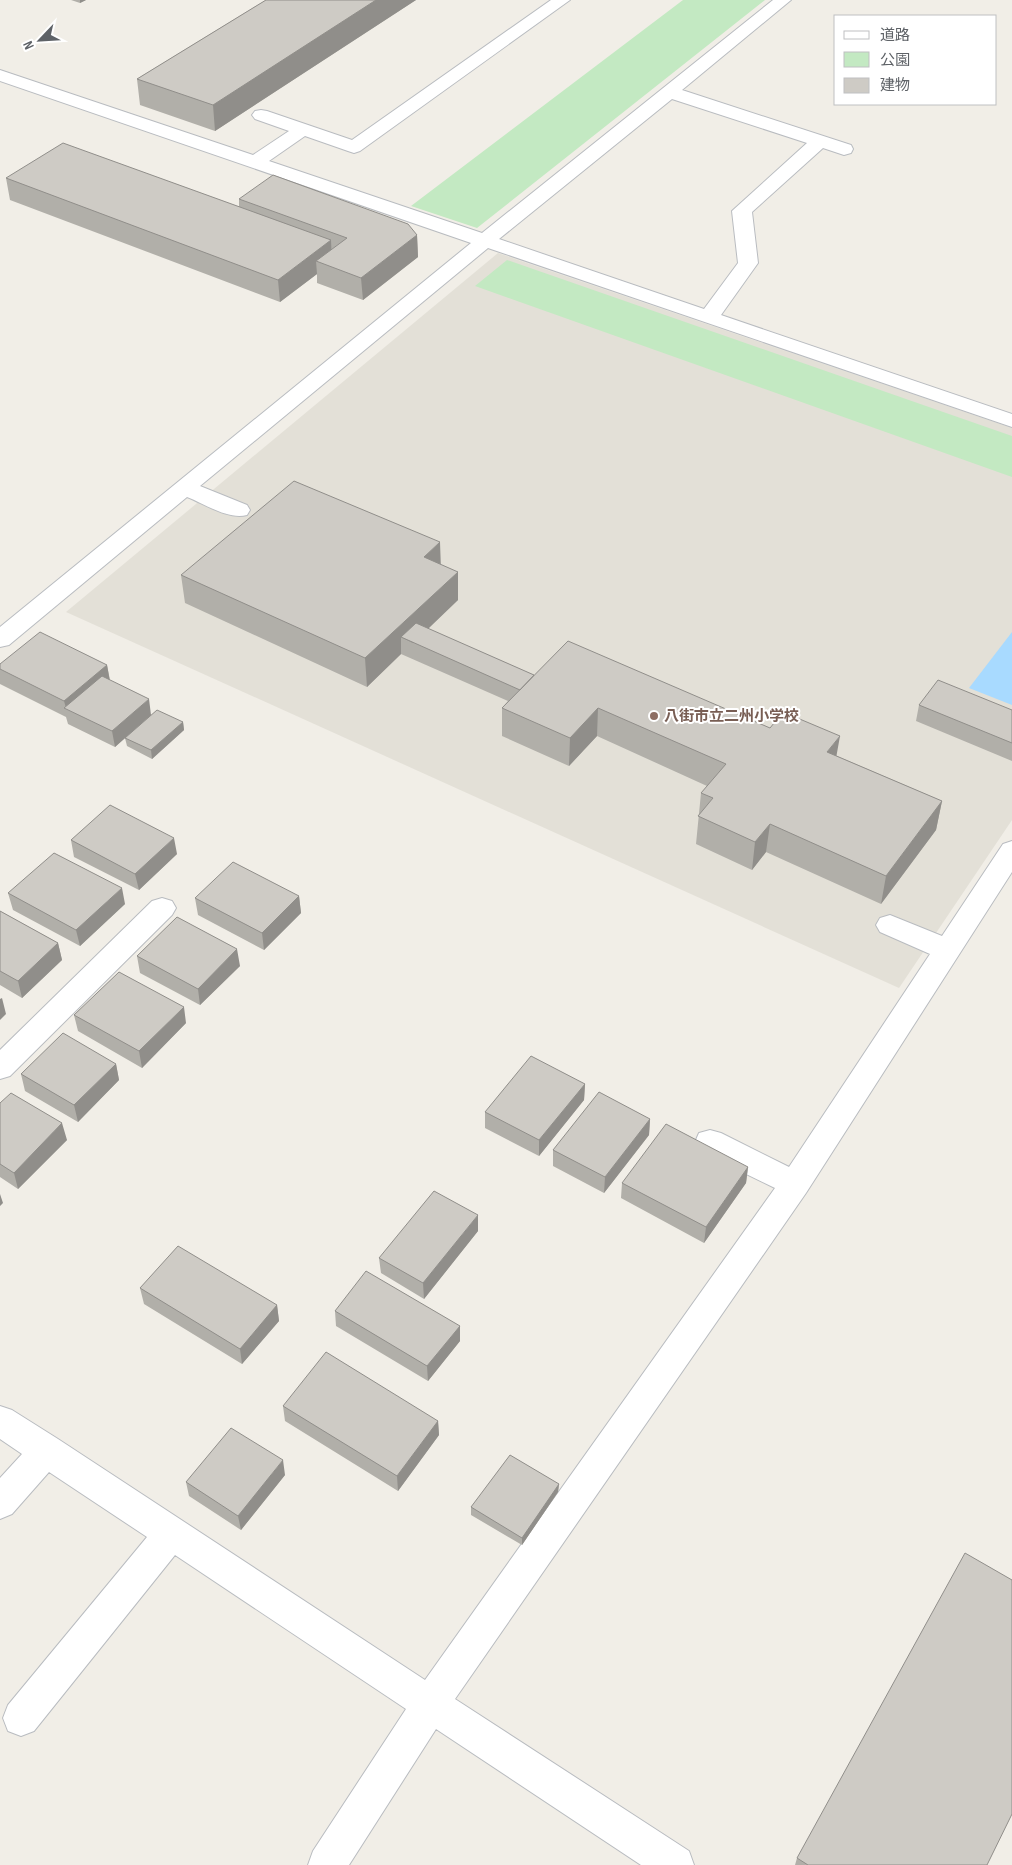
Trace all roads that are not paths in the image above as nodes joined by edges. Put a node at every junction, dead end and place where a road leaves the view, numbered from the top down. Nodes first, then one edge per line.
1 (562, 0) edge
2 (783, 0) edge
3 (0, 75) edge
4 (669, 92) junction
5 (261, 115) dead end
6 (303, 129) junction
7 (820, 141) junction
8 (844, 149) dead end
9 (255, 162) junction
10 (485, 241) junction
11 (709, 317) junction
12 (1012, 421) edge
13 (185, 488) junction
14 (239, 510) dead end
15 (0, 639) edge
16 (1012, 851) edge
17 (162, 908) dead end
18 (890, 925) dead end
19 (947, 950) junction
20 (0, 1068) edge
21 (710, 1142) dead end
22 (795, 1184) junction
23 (0, 1421) edge
24 (46, 1450) junction
25 (0, 1503) edge
26 (172, 1532) junction
27 (431, 1703) junction
28 (21, 1718) dead end
29 (327, 1865) edge
30 (675, 1865) edge

1 - 6 street
2 - 4 street
3 - 9 street
4 - 7 street
4 - 10 street
5 - 6 street
6 - 9 street
7 - 8 street
7 - 11 street
9 - 10 street
10 - 11 street
10 - 13 street
11 - 12 street
13 - 14 street
13 - 15 street
16 - 19 street
17 - 20 street
18 - 19 street
19 - 22 street
21 - 22 street
22 - 27 street
23 - 24 street
24 - 25 street
24 - 26 street
26 - 27 street
26 - 28 street
27 - 29 street
27 - 30 street

